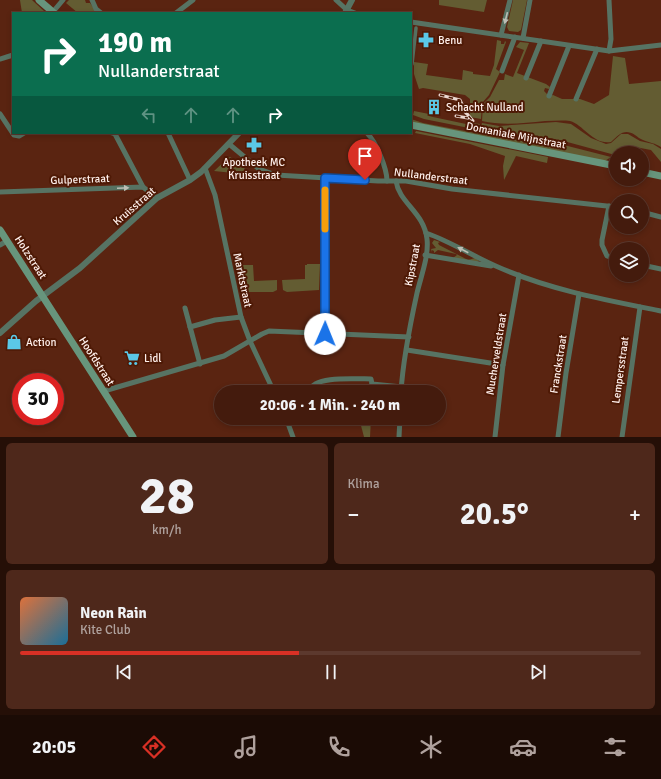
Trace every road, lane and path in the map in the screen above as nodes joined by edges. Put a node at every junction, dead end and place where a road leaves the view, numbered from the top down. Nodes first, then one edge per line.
1 (39, 0) edge
2 (63, 0) edge
3 (92, 0) edge
4 (193, 0) edge
5 (336, 0) edge
6 (352, 0) edge
7 (510, 0) edge
8 (530, 0) edge
9 (610, 0) edge
10 (52, 12) edge
11 (54, 12) edge
12 (100, 12) edge
13 (177, 12) edge
14 (346, 12) edge
15 (412, 22) edge
16 (416, 28) dead end
17 (501, 35) junction
18 (515, 37) junction
19 (523, 38) junction
20 (541, 41) junction
21 (661, 45) edge
22 (569, 46) junction
23 (597, 49) junction
24 (609, 51) junction
25 (12, 55) edge
26 (0, 59) edge
27 (412, 64) edge
28 (502, 71) dead end
29 (526, 78) dead end
30 (549, 96) dead end
31 (576, 99) dead end
32 (0, 114) edge
33 (412, 125) edge
34 (12, 133) edge
35 (13, 134) edge
36 (22, 134) edge
37 (115, 134) edge
38 (168, 134) edge
39 (238, 134) edge
40 (368, 134) edge
41 (229, 144) junction
42 (609, 165) edge
43 (205, 168) junction
44 (649, 173) edge
45 (661, 176) edge
46 (325, 178) junction
47 (190, 180) junction
48 (387, 181) junction
49 (396, 181) junction
50 (143, 187) junction
51 (0, 192) edge
52 (157, 198) junction
53 (609, 206) joint
54 (649, 214) edge
55 (661, 217) edge
56 (0, 230) edge
57 (426, 233) junction
58 (7, 241) junction
59 (0, 245) edge
60 (425, 255) junction
61 (609, 257) edge
62 (649, 266) edge
63 (498, 267) junction
64 (661, 269) edge
65 (518, 275) junction
66 (580, 294) junction
67 (42, 296) junction
68 (640, 307) junction
69 (185, 308) dead end
70 (661, 311) edge
71 (241, 317) junction
72 (190, 327) junction
73 (0, 333) edge
74 (325, 334) junction
75 (408, 337) junction
76 (250, 341) junction
77 (407, 350) junction
78 (200, 364) junction
79 (503, 365) junction
80 (372, 384) joint
81 (271, 385) edge
82 (312, 385) edge
83 (378, 385) edge
84 (402, 385) edge
85 (104, 391) junction
86 (289, 425) edge
87 (400, 425) edge
88 (133, 437) edge
89 (293, 437) edge
90 (399, 437) edge
91 (495, 437) edge
92 (558, 437) edge
93 (622, 437) edge

1 - 10 main road
2 - 11 street
3 - 12 street
4 - 13 street
5 - 14 street
6 - 14 street
7 -> 17 street
8 - 19 street
9 - 24 street
15 - 17 street
16 - 27 street
17 - 18 street
18 - 19 street
18 - 28 street
19 - 20 street
20 - 22 street
20 - 29 street
21 - 24 street
22 - 23 street
22 - 30 street
23 - 24 street
23 - 31 street
25 - 26 street
32 - 34 street
33 - 42 main road, Domaniale Mijnstraat
35 - 36 street
37 - 50 street
38 - 47 street
39 - 41 street, Kruisstraat
40 - 48 street
41 - 43 street, Kruisstraat
41 - 46 street, Nullanderstraat
43 - 47 street, Kruisstraat
43 - 71 street, Marktstraat
44 - 45 main road
46 - 48 street, Nullanderstraat
46 - 74 street
47 - 52 street, Kruisstraat
48 - 49 street, Nullanderstraat
49 - 53 street, Nullanderstraat
49 - 57 street, Kipstraat
51 -> 50 street, Gulperstraat
50 - 52 street
52 - 67 street, Kruisstraat
53 - 61 street
54 - 55 street
56 - 58 main road, Holzstraat
57 - 60 street, Kipstraat
63 -> 57 street
58 - 59 street
58 - 67 main road, Holzstraat
60 - 63 street
60 - 75 street, Kipstraat
62 - 64 street
63 - 65 street
65 - 66 street
65 - 79 street, Mucherveldstraat
66 - 68 street
66 - 92 street, Franckstraat
67 - 73 street, Kruisstraat
67 - 85 main road, Hoofdstraat
68 - 70 street
68 - 93 street, Lempersstraat
69 - 72 street
71 - 72 street
71 - 76 street, Marktstraat
72 - 78 street
74 - 75 street
74 - 76 street
75 - 77 street, Kipstraat
76 - 78 street
76 - 81 street, Marktstraat
77 - 79 street
77 - 84 street, Kipstraat
78 - 85 street
79 - 91 street, Mucherveldstraat
80 - 82 street
80 - 83 street
85 - 88 main road, Hoofdstraat
86 - 89 street
87 - 90 street

